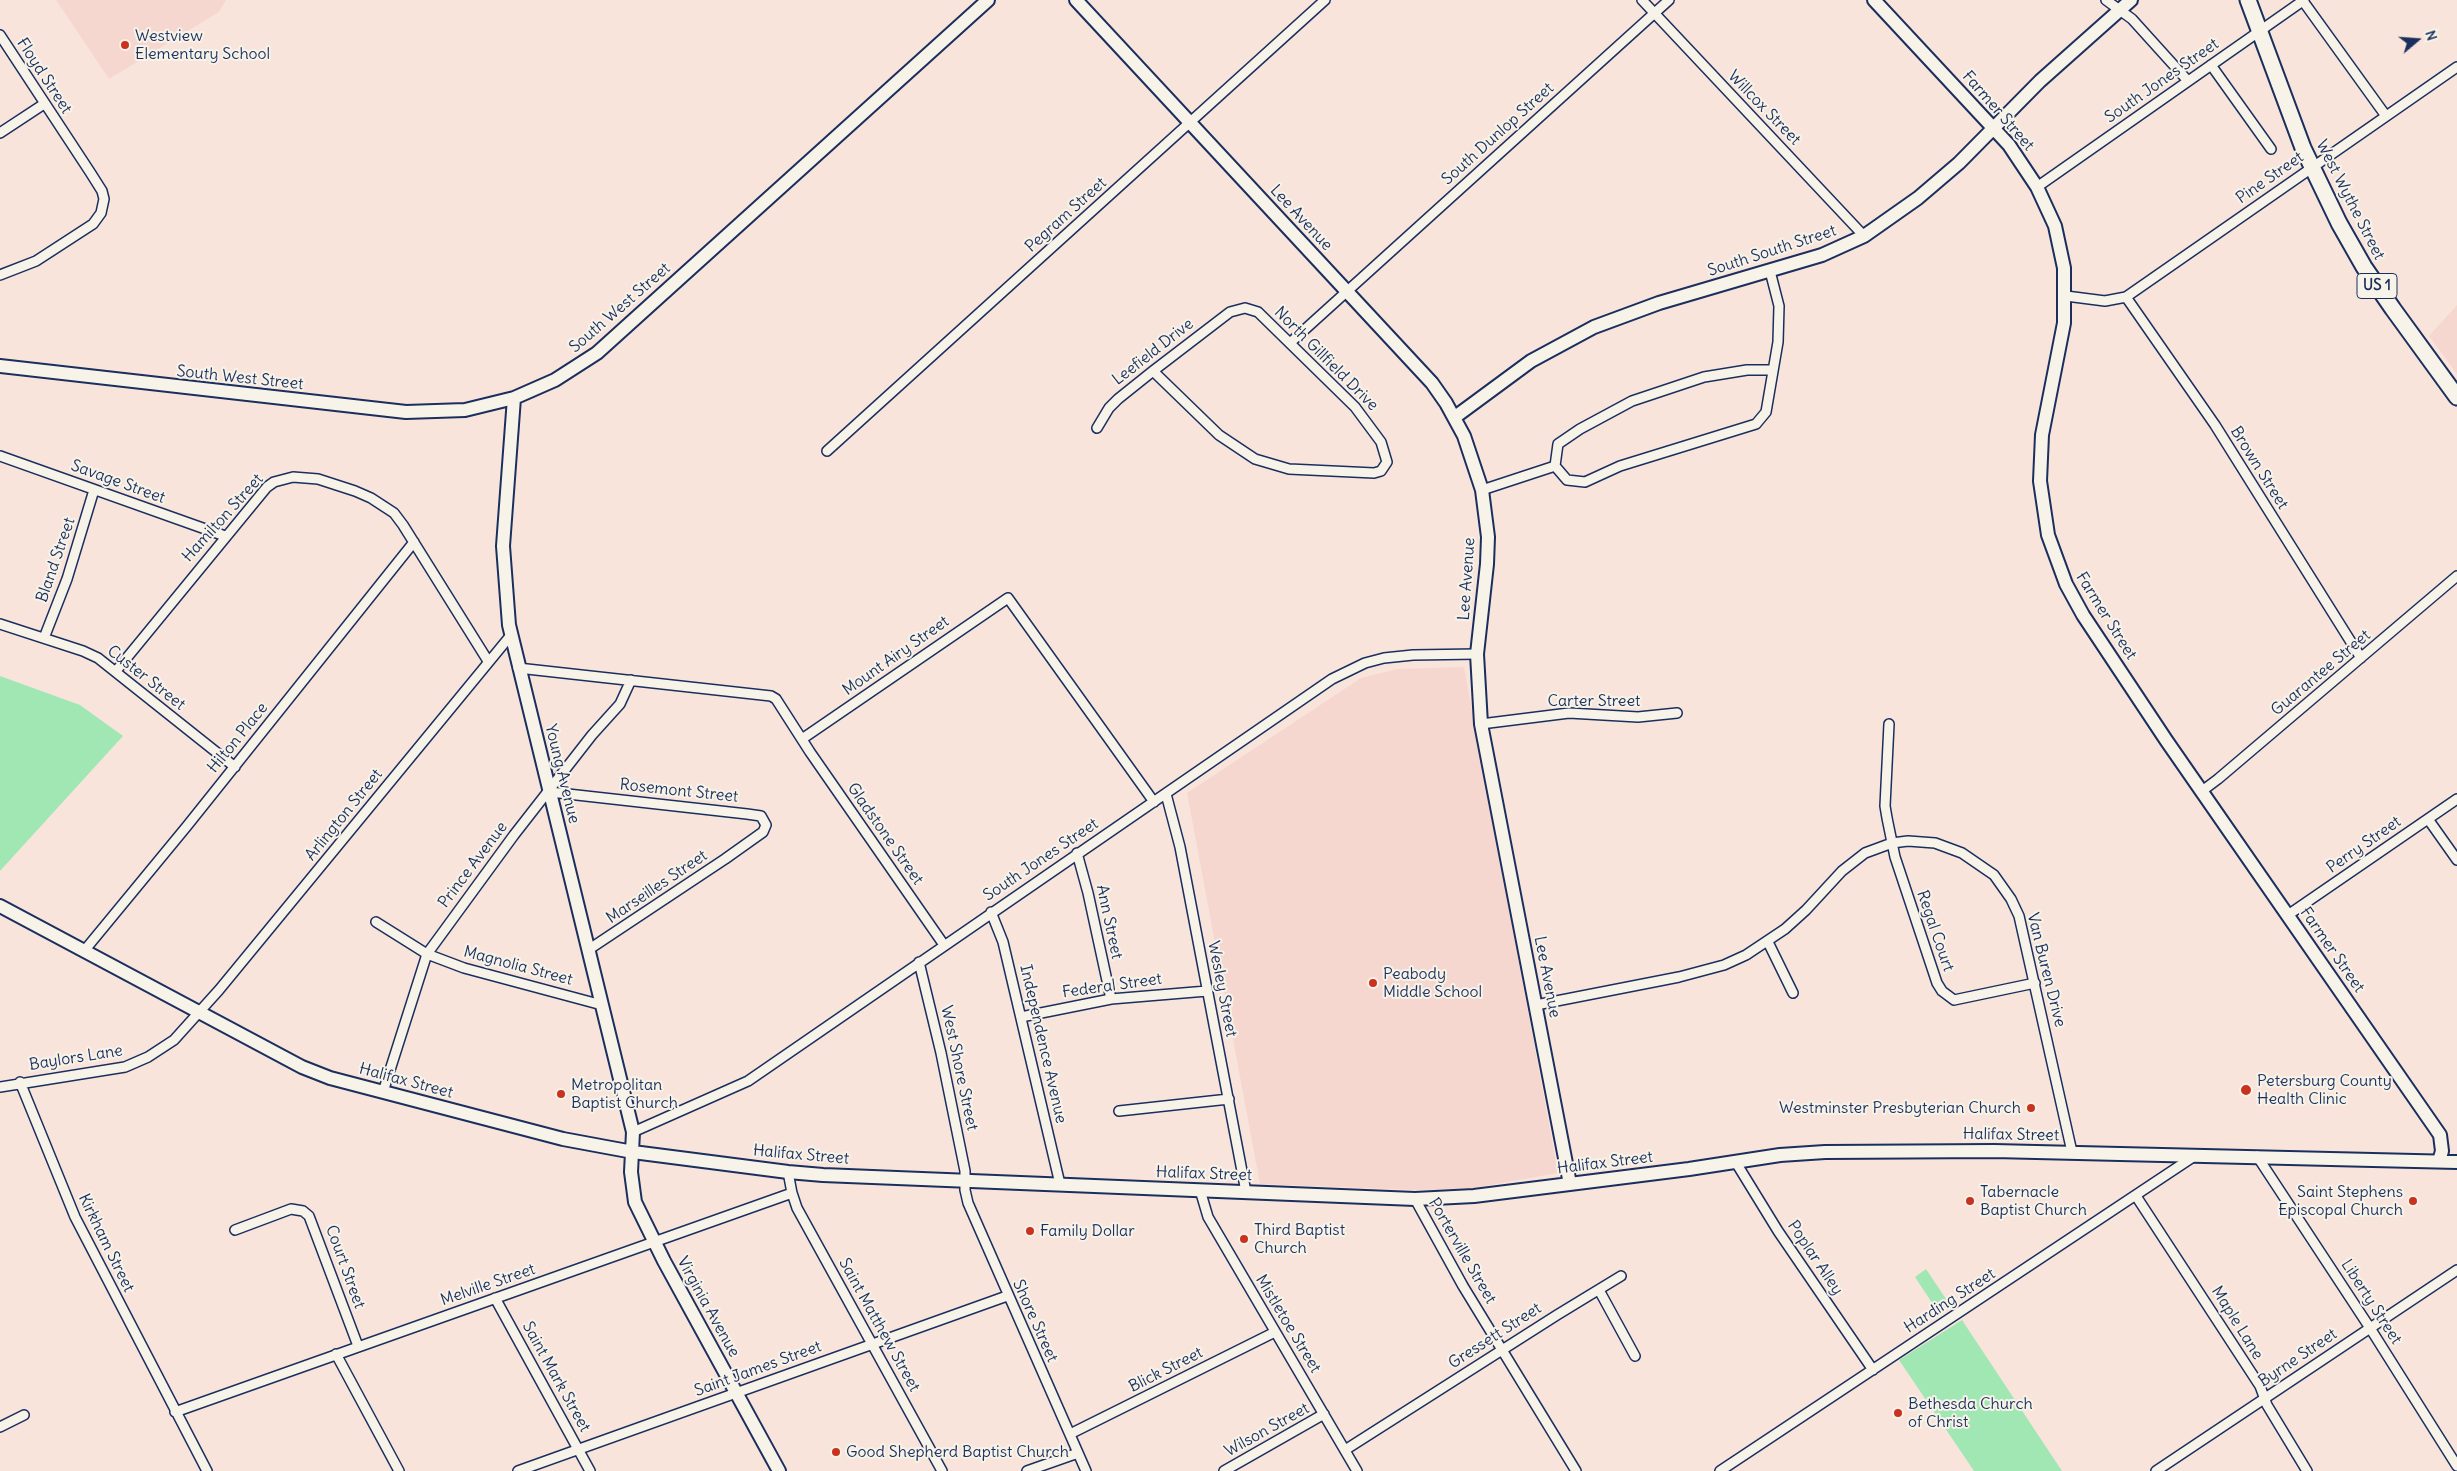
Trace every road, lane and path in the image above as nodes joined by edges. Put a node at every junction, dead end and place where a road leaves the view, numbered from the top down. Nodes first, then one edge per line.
1 (988, 0) edge
2 (1076, 0) edge
3 (1325, 0) edge
4 (1642, 0) edge
5 (1669, 0) edge
6 (1874, 0) edge
7 (2106, 0) edge
8 (2131, 0) edge
9 (2248, 0) edge
10 (2304, 0) edge
11 (2120, 10) junction
12 (1654, 14) junction
13 (2259, 31) junction
14 (0, 35) edge
15 (2211, 65) junction
16 (2457, 67) edge
17 (2188, 81) junction
18 (44, 104) junction
19 (2386, 116) junction
20 (1190, 123) junction
21 (1994, 128) junction
22 (0, 133) edge
23 (2271, 150) dead end
24 (2311, 167) junction
25 (2037, 187) junction
26 (1864, 236) junction
27 (1770, 271) junction
28 (0, 274) edge
29 (1348, 292) junction
30 (2066, 296) junction
31 (2126, 297) junction
32 (1237, 308) joint
33 (1291, 342) junction
34 (0, 366) edge
35 (1772, 370) junction
36 (1154, 371) junction
37 (2457, 396) edge
38 (514, 398) junction
39 (1455, 417) junction
40 (1097, 428) dead end
41 (827, 451) dead end
42 (0, 456) edge
43 (1555, 466) junction
44 (94, 490) junction
45 (1482, 490) junction
46 (226, 536) junction
47 (414, 542) junction
48 (2457, 576) edge
49 (0, 624) edge
50 (511, 635) junction
51 (44, 638) junction
52 (1477, 654) junction
53 (2361, 658) junction
54 (488, 662) junction
55 (518, 668) junction
56 (116, 671) junction
57 (631, 680) junction
58 (1677, 713) dead end
59 (1481, 724) junction
60 (1889, 724) dead end
61 (802, 739) junction
62 (235, 767) junction
63 (2202, 790) junction
64 (550, 792) junction
65 (1166, 794) junction
66 (2457, 799) edge
67 (1154, 802) junction
68 (2428, 819) junction
69 (1892, 842) junction
70 (741, 848) joint
71 (1077, 853) junction
72 (2457, 860) edge
73 (0, 906) edge
74 (991, 912) junction
75 (2288, 915) junction
76 (376, 922) dead end
77 (1768, 942) junction
78 (944, 944) junction
79 (588, 950) junction
80 (84, 951) junction
81 (427, 954) junction
82 (919, 962) junction
83 (2036, 983) junction
84 (1207, 990) junction
85 (1793, 993) dead end
86 (1111, 998) junction
87 (602, 1005) junction
88 (1536, 1005) junction
89 (199, 1013) junction
90 (1021, 1017) junction
91 (20, 1082) junction
92 (0, 1086) edge
93 (384, 1092) junction
94 (1229, 1099) junction
95 (1119, 1111) dead end
96 (633, 1132) junction
97 (633, 1152) junction
98 (2072, 1152) junction
99 (2196, 1155) junction
100 (2257, 1156) junction
101 (1735, 1161) junction
102 (2439, 1161) junction
103 (2457, 1162) edge
104 (788, 1172) junction
105 (965, 1181) junction
106 (1060, 1184) junction
107 (1570, 1184) junction
108 (1200, 1190) junction
109 (1246, 1192) junction
110 (792, 1194) junction
111 (2136, 1196) junction
112 (1415, 1200) junction
113 (235, 1230) dead end
114 (654, 1242) junction
115 (2457, 1270) edge
116 (1621, 1276) dead end
117 (1599, 1290) junction
118 (1008, 1296) junction
119 (495, 1298) junction
120 (2370, 1328) junction
121 (1275, 1332) junction
122 (872, 1344) junction
123 (358, 1346) junction
124 (1503, 1350) junction
125 (336, 1354) junction
126 (1635, 1356) dead end
127 (1873, 1370) junction
128 (736, 1392) junction
129 (2265, 1398) junction
130 (175, 1412) junction
131 (1324, 1414) junction
132 (24, 1415) dead end
133 (0, 1427) edge
134 (1070, 1434) junction
135 (578, 1450) junction
136 (1345, 1450) junction
137 (1078, 1453) junction
138 (2457, 1466) edge
139 (207, 1471) edge
140 (399, 1471) edge
141 (518, 1471) edge
142 (590, 1471) edge
143 (780, 1471) edge
144 (942, 1471) edge
145 (1027, 1471) edge
146 (1086, 1471) edge
147 (1224, 1471) edge
148 (1357, 1471) edge
149 (1576, 1471) edge
150 (1720, 1471) edge
151 (2156, 1471) edge
152 (2307, 1471) edge

1 - 38 street, South West Street
2 - 20 street, Lee Avenue
3 - 20 street, Pegram Street
4 - 12 street, Willcox Street
5 - 12 street, South Dunlop Street
6 - 21 street, Farmer Street
7 - 11 street
8 - 11 street, South South Street
9 - 13 main road, West Wythe Street / US 1
10 - 13 street, South Jones Street
10 - 19 street
11 - 17 street
11 - 21 street, South South Street
12 - 26 street, Willcox Street
12 - 29 street, South Dunlop Street
13 - 15 street, South Jones Street
13 - 24 main road, West Wythe Street / US 1
14 - 18 street, Floyd Street
15 - 17 street, South Jones Street
15 - 23 street
16 - 19 street, Pine Street
17 - 25 street, South Jones Street
18 - 22 street
18 - 28 street, Floyd Street
19 - 24 street, Pine Street
20 - 29 street, Lee Avenue
20 - 41 street, Pegram Street
21 - 25 street, Farmer Street
21 - 26 street, South South Street
24 - 31 street, Pine Street
24 - 37 main road, West Wythe Street / US 1
25 - 30 street, Farmer Street
26 - 27 street, South South Street
27 - 35 street
27 - 39 street, South South Street
29 - 33 street, South Dunlop Street
29 - 39 street, Lee Avenue
30 - 31 street
30 - 63 street, Farmer Street
31 - 53 street, Brown Street
32 - 33 street, North Gillfield Drive
32 - 36 street, Leefield Drive
33 - 36 street, North Gillfield Drive
34 - 38 street, South West Street
35 - 43 street
35 - 43 street
36 - 40 street, Leefield Drive
38 - 50 street, Young Avenue
39 - 45 street, Lee Avenue
42 - 44 street, Savage Street
43 - 45 street
44 - 46 street, Savage Street
44 - 51 street, Bland Street
45 - 52 street, Lee Avenue
46 - 47 street, Hamilton Street
46 - 56 street, Hamilton Street
47 - 54 street, Hamilton Street
47 - 62 street, Hilton Place
48 - 53 street, Guarantee Street
49 - 51 street, Custer Street
50 - 54 street, Arlington Street
50 - 55 street, Young Avenue
51 - 56 street, Custer Street
52 - 59 street, Lee Avenue
52 - 65 street, South Jones Street
53 - 63 street, Guarantee Street
54 - 89 street, Arlington Street
55 - 57 street
55 - 64 street, Young Avenue
56 - 62 street, Custer Street
57 - 61 street
57 - 64 street, Prince Avenue
58 - 59 street, Carter Street
59 - 88 street, Lee Avenue
60 - 69 street
61 - 67 street, Mount Airy Street
61 - 78 street, Gladstone Street
62 - 80 street, Hilton Place
63 - 75 street, Farmer Street
64 - 70 street, Rosemont Street
64 - 79 street, Young Avenue
64 - 81 street, Prince Avenue
65 - 67 street, South Jones Street
65 - 84 street, Wesley Street
66 - 68 street, Perry Street
67 - 71 street, South Jones Street
68 - 72 street
68 - 75 street, Perry Street
69 - 77 street, Van Buren Drive
69 - 83 street, Van Buren Drive
69 - 83 street, Regal Court
70 - 79 street, Marseilles Street
71 - 74 street, South Jones Street
71 - 86 street, Ann Street
73 - 80 street, Halifax Street
74 - 78 street, South Jones Street
74 - 90 street, Independence Avenue
75 - 102 street, Farmer Street
76 - 81 street, Magnolia Street
77 - 85 street
77 - 88 street, Van Buren Drive
78 - 82 street, South Jones Street
79 - 87 street, Young Avenue
80 - 89 street, Halifax Street
81 - 87 street, Magnolia Street
81 - 93 street, Prince Avenue
82 - 96 street, South Jones Street
82 - 105 street, West Shore Street
83 - 98 street, Van Buren Drive
84 - 86 street, Federal Street
84 - 94 street, Wesley Street
86 - 90 street, Federal Street
87 - 96 street, Young Avenue
88 - 107 street, Lee Avenue
89 - 91 street, Baylors Lane
89 - 93 street, Halifax Street
90 - 106 street, Independence Avenue
91 - 92 street, Baylors Lane
91 - 130 street, Kirkham Street
93 - 97 street, Halifax Street
94 - 95 street
94 - 109 street, Wesley Street
96 - 97 street, Young Avenue
97 - 104 street, Halifax Street
97 - 114 street, Virginia Avenue
98 - 99 street, Halifax Street
98 - 101 street, Halifax Street
99 - 100 street, Halifax Street
99 - 111 street, Harding Street
100 - 102 street, Halifax Street
100 - 120 street, Liberty Street
101 - 107 street, Halifax Street
101 - 127 street, Poplar Alley
102 - 103 street, Halifax Street
104 - 105 street, Halifax Street
104 - 110 street
105 - 106 street, Halifax Street
105 - 118 street, Shore Street
106 - 108 street, Halifax Street
107 - 112 street, Halifax Street
108 - 109 street, Halifax Street
108 - 121 street, Mistletoe Street
109 - 112 street, Halifax Street
110 - 114 street, Melville Street
110 - 122 street, Saint Matthew Street
111 - 127 street, Harding Street
111 - 129 street, Maple Lane
112 - 124 street, Porterville Street
113 - 123 street, Court Street
114 - 119 street, Melville Street
114 - 128 street, Virginia Avenue
115 - 120 street, Byrne Street
116 - 117 street, Gressett Street
117 - 124 street, Gressett Street
117 - 126 street
118 - 122 street, Saint James Street
118 - 134 street, Shore Street
119 - 123 street, Melville Street
119 - 135 street, Saint Mark Street
120 - 129 street, Byrne Street
120 - 138 street, Liberty Street
121 - 131 street, Mistletoe Street
121 - 134 street, Blick Street
122 - 128 street, Saint James Street
122 - 144 street, Saint Matthew Street
123 - 125 street, Melville Street
124 - 136 street, Gressett Street
124 - 149 street, Porterville Street
125 - 130 street, Melville Street
125 - 140 street
127 - 150 street, Harding Street
128 - 135 street, Saint James Street
128 - 143 street, Virginia Avenue
129 - 151 street, Byrne Street
129 - 152 street, Maple Lane
130 - 139 street, Kirkham Street
131 - 136 street, Mistletoe Street
131 - 147 street, Wilson Street
132 - 133 street
134 - 137 street, Shore Street
135 - 141 street, Saint James Street
135 - 142 street, Saint Mark Street
136 - 148 street, Mistletoe Street
137 - 145 street
137 - 146 street, Shore Street

